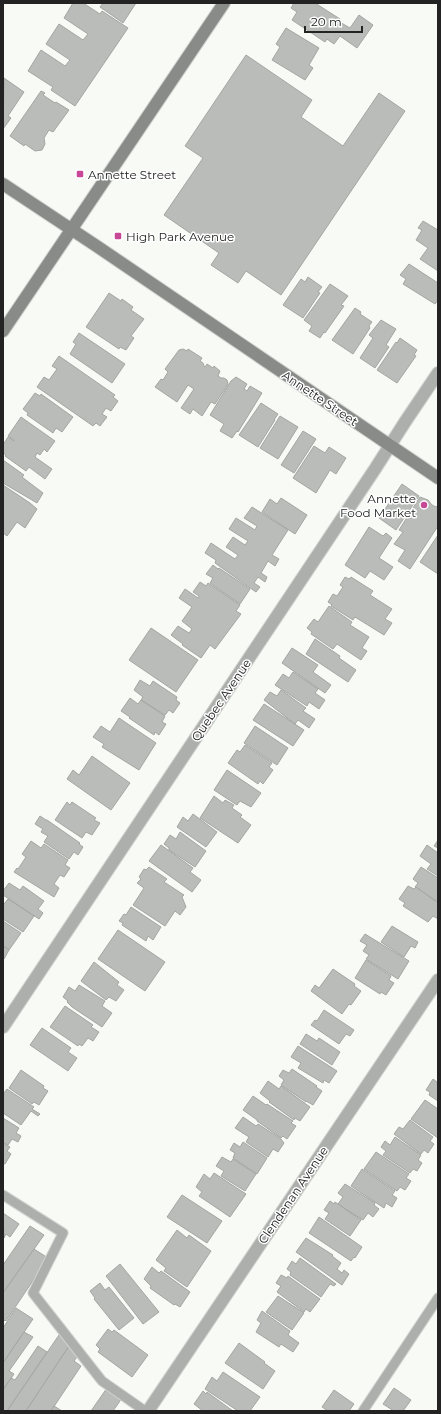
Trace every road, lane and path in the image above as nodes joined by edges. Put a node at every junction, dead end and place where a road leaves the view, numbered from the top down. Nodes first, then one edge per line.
1 (224, 3) edge
2 (3, 184) edge
3 (71, 229) junction
4 (3, 331) edge
5 (438, 374) edge
6 (390, 446) junction
7 (438, 478) edge
8 (438, 980) edge
9 (3, 1027) edge
10 (3, 1195) edge
11 (438, 1298) edge
12 (145, 1411) edge
13 (148, 1411) edge
14 (363, 1411) edge

1 - 3 street
2 - 3 street, Annette Street
3 - 4 street
3 - 6 street, Annette Street
5 - 6 street, Quebec Avenue
6 - 7 street, Annette Street
6 - 9 street, Quebec Avenue
8 - 13 street, Clendenan Avenue
10 - 12 lane
11 - 14 lane

